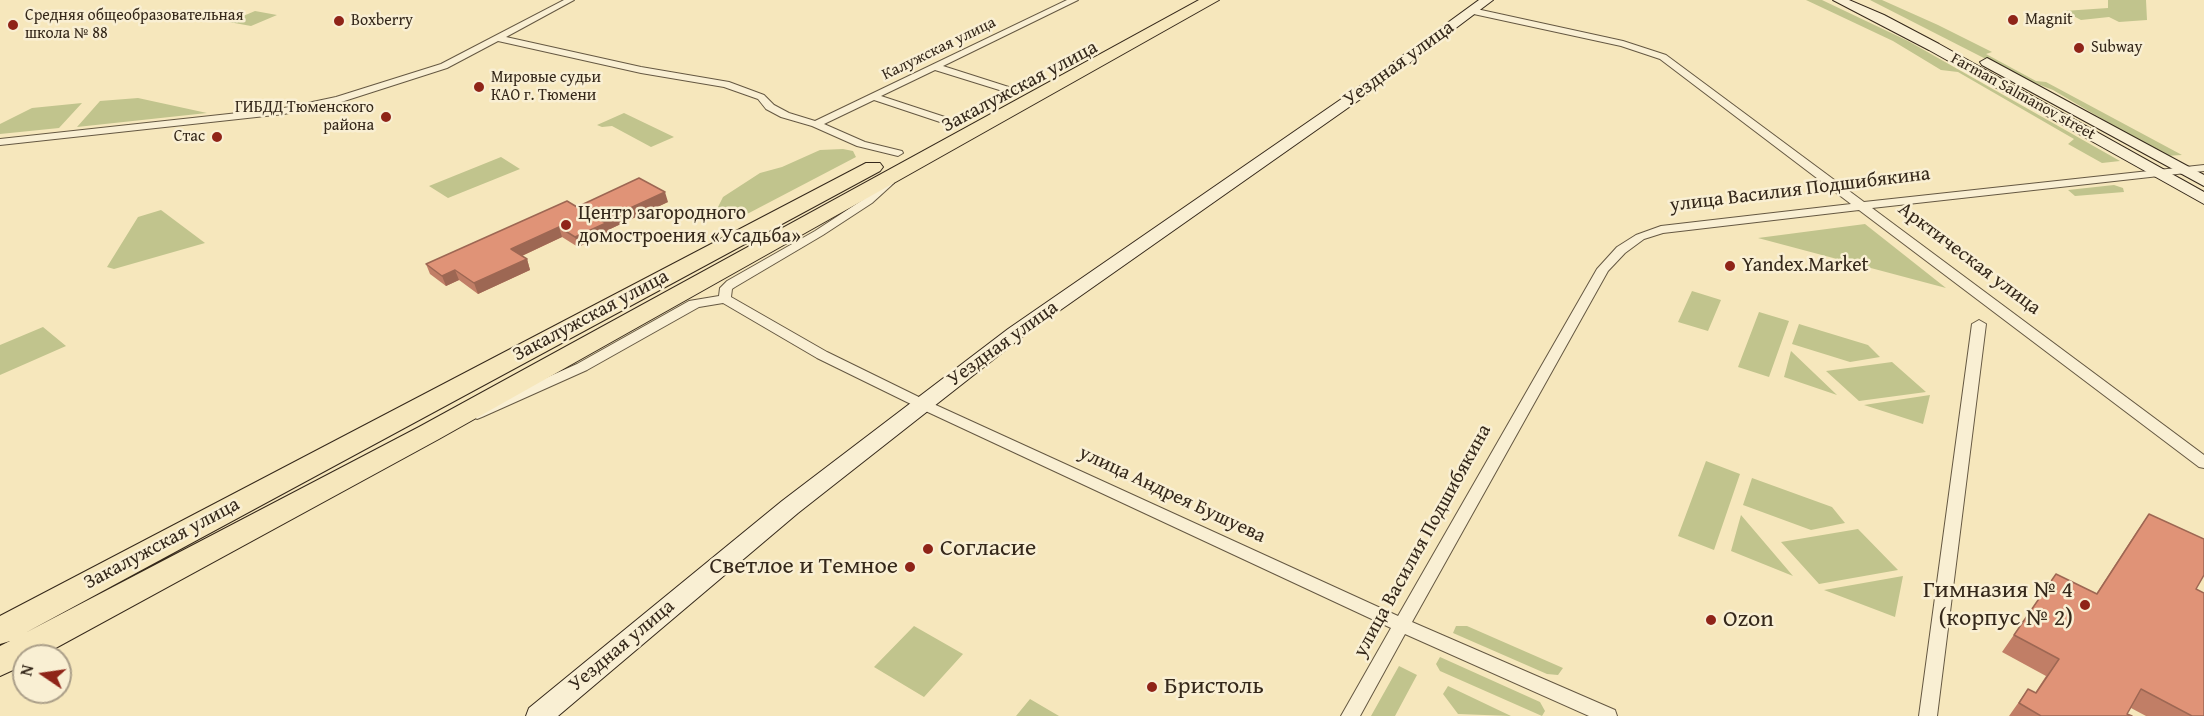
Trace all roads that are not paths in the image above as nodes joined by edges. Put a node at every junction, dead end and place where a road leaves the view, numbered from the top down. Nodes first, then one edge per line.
1 (570, 0) edge
2 (1074, 0) edge
3 (1182, 0) edge
4 (1211, 0) edge
5 (1839, 0) edge
6 (1864, 0) edge
7 (1480, 5) edge
8 (497, 38) junction
9 (936, 67) junction
10 (1012, 91) junction
11 (874, 97) junction
12 (953, 123) junction
13 (816, 124) junction
14 (0, 142) edge
15 (901, 161) junction
16 (2204, 168) edge
17 (2184, 170) junction
18 (2157, 173) junction
19 (2204, 181) edge
20 (2204, 199) edge
21 (1861, 204) junction
22 (725, 299) junction
23 (1978, 324) dead end
24 (922, 404) junction
25 (429, 433) junction
26 (2204, 463) edge
27 (1402, 625) junction
28 (0, 631) edge
29 (0, 662) edge
30 (539, 716) edge
31 (1350, 716) edge
32 (1608, 716) edge
33 (1928, 716) edge

1 - 8 street
2 - 9 street, Калужская улица
3 - 10 highway, Закалужская улица
4 - 15 highway
5 - 18 street, Farman Salmanov street
6 - 17 street, Farman Salmanov street
7 - 21 street, Арктическая улица
7 - 24 street, Уездная улица
8 - 13 street
8 - 14 street
9 - 10 street
9 - 11 street, Калужская улица
10 - 12 highway, Закалужская улица
11 - 12 street
11 - 13 street, Калужская улица
12 - 15 highway, Закалужская улица
13 - 15 street
15 - 22 street
15 - 25 highway
15 - 28 highway, Закалужская улица
16 - 17 street, улица Василия Подшибякина
17 - 18 street, улица Василия Подшибякина
17 - 19 street, Farman Salmanov street
18 - 20 street, Farman Salmanov street
18 - 21 street, улица Василия Подшибякина
21 - 26 street, Арктическая улица
21 - 27 street, улица Василия Подшибякина
22 - 24 street, улица Андрея Бушуева
22 - 25 street
23 - 33 street
24 - 27 street, улица Андрея Бушуева
24 - 30 street, Уездная улица
25 - 29 highway
27 - 31 street, улица Василия Подшибякина
27 - 32 street, улица Андрея Бушуева

